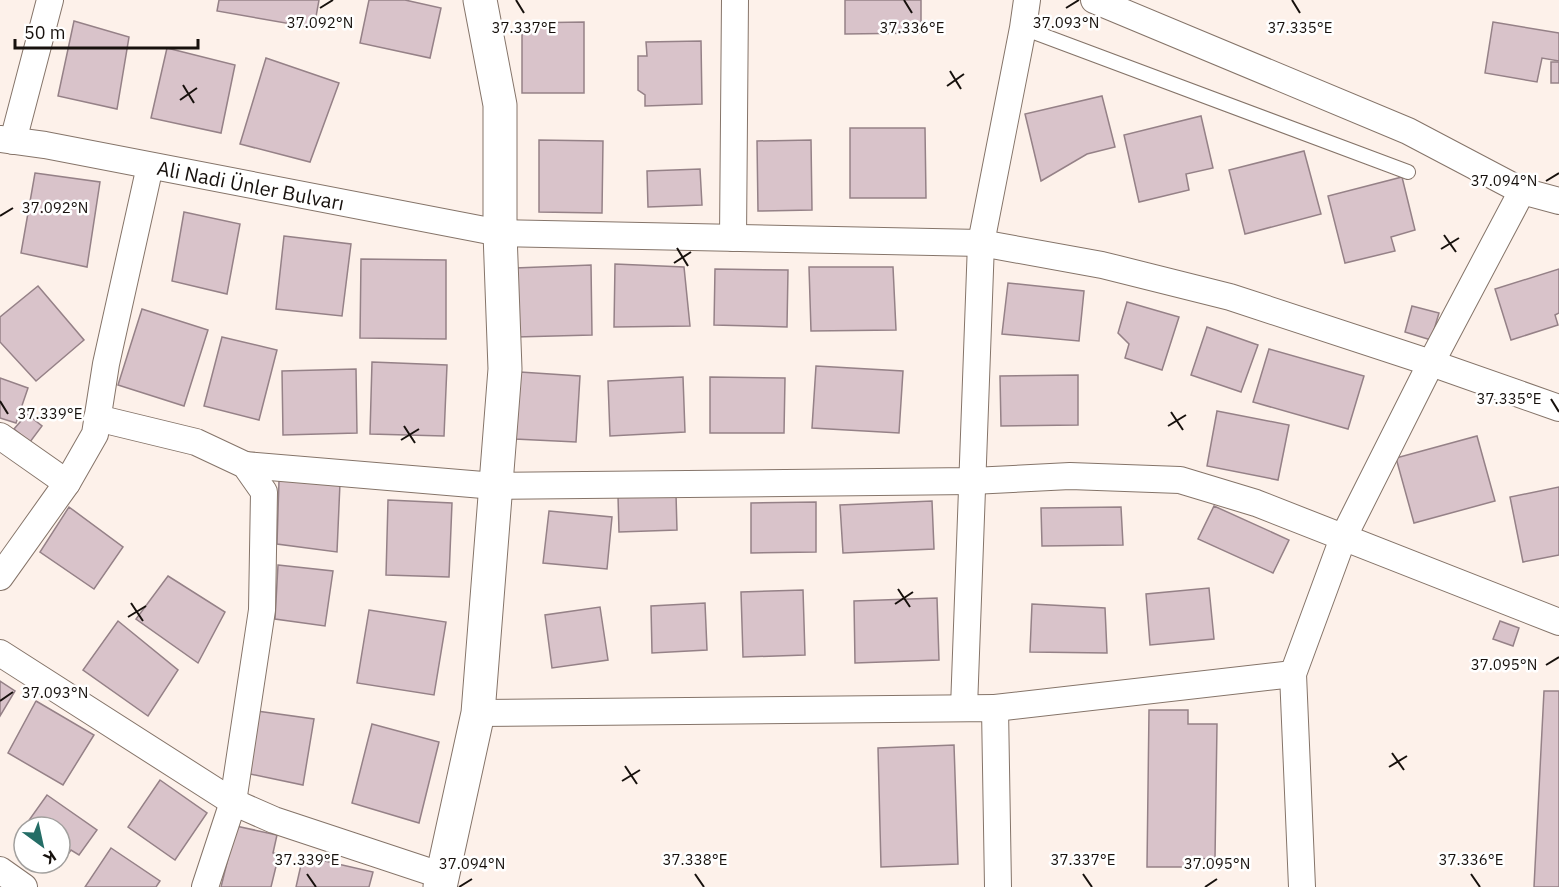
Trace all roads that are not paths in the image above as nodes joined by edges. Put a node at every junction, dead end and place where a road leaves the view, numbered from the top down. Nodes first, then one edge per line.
1 (50, 0) edge
2 (480, 0) edge
3 (735, 0) edge
4 (1027, 0) edge
5 (1094, 0) edge
6 (1023, 28) junction
7 (6, 140) edge
8 (150, 166) junction
9 (1408, 172) dead end
10 (1522, 190) junction
11 (1559, 201) edge
12 (500, 233) junction
13 (733, 238) junction
14 (981, 243) junction
15 (1431, 363) junction
16 (1559, 408) edge
17 (97, 418) junction
18 (0, 436) edge
19 (245, 465) junction
20 (972, 481) junction
21 (67, 483) junction
22 (495, 486) junction
23 (1343, 538) junction
24 (0, 577) edge
25 (1559, 622) edge
26 (0, 653) edge
27 (1293, 674) junction
28 (964, 708) junction
29 (995, 708) junction
30 (478, 713) junction
31 (232, 802) junction
32 (0, 870) edge
33 (441, 882) edge
34 (24, 887) edge
35 (205, 887) edge
36 (999, 887) edge
37 (1302, 887) edge

1 - 7 street
2 - 12 street
3 - 13 street
4 - 6 street
5 - 10 street
6 - 9 lane
6 - 14 street
7 - 8 street, Ali Nadi Ünler Bulvarı
8 - 12 street, Ali Nadi Ünler Bulvarı
8 - 17 street
10 - 11 street
10 - 15 street
12 - 13 street, Ali Nadi Ünler Bulvarı
12 - 22 street
13 - 14 street, Ali Nadi Ünler Bulvarı
14 - 15 street, Ali Nadi Ünler Bulvarı
14 - 20 street
15 - 16 street, Ali Nadi Ünler Bulvarı
15 - 23 street
17 - 19 street
17 - 21 street
18 - 21 street
19 - 22 street
19 - 31 street
20 - 22 street
20 - 23 street
20 - 28 street
21 - 24 street
22 - 30 street
23 - 25 street
23 - 27 street
26 - 31 street
27 - 29 street
27 - 37 street
28 - 29 street
28 - 30 street
29 - 36 street
30 - 33 street
31 - 33 street
31 - 35 street
32 - 34 street

